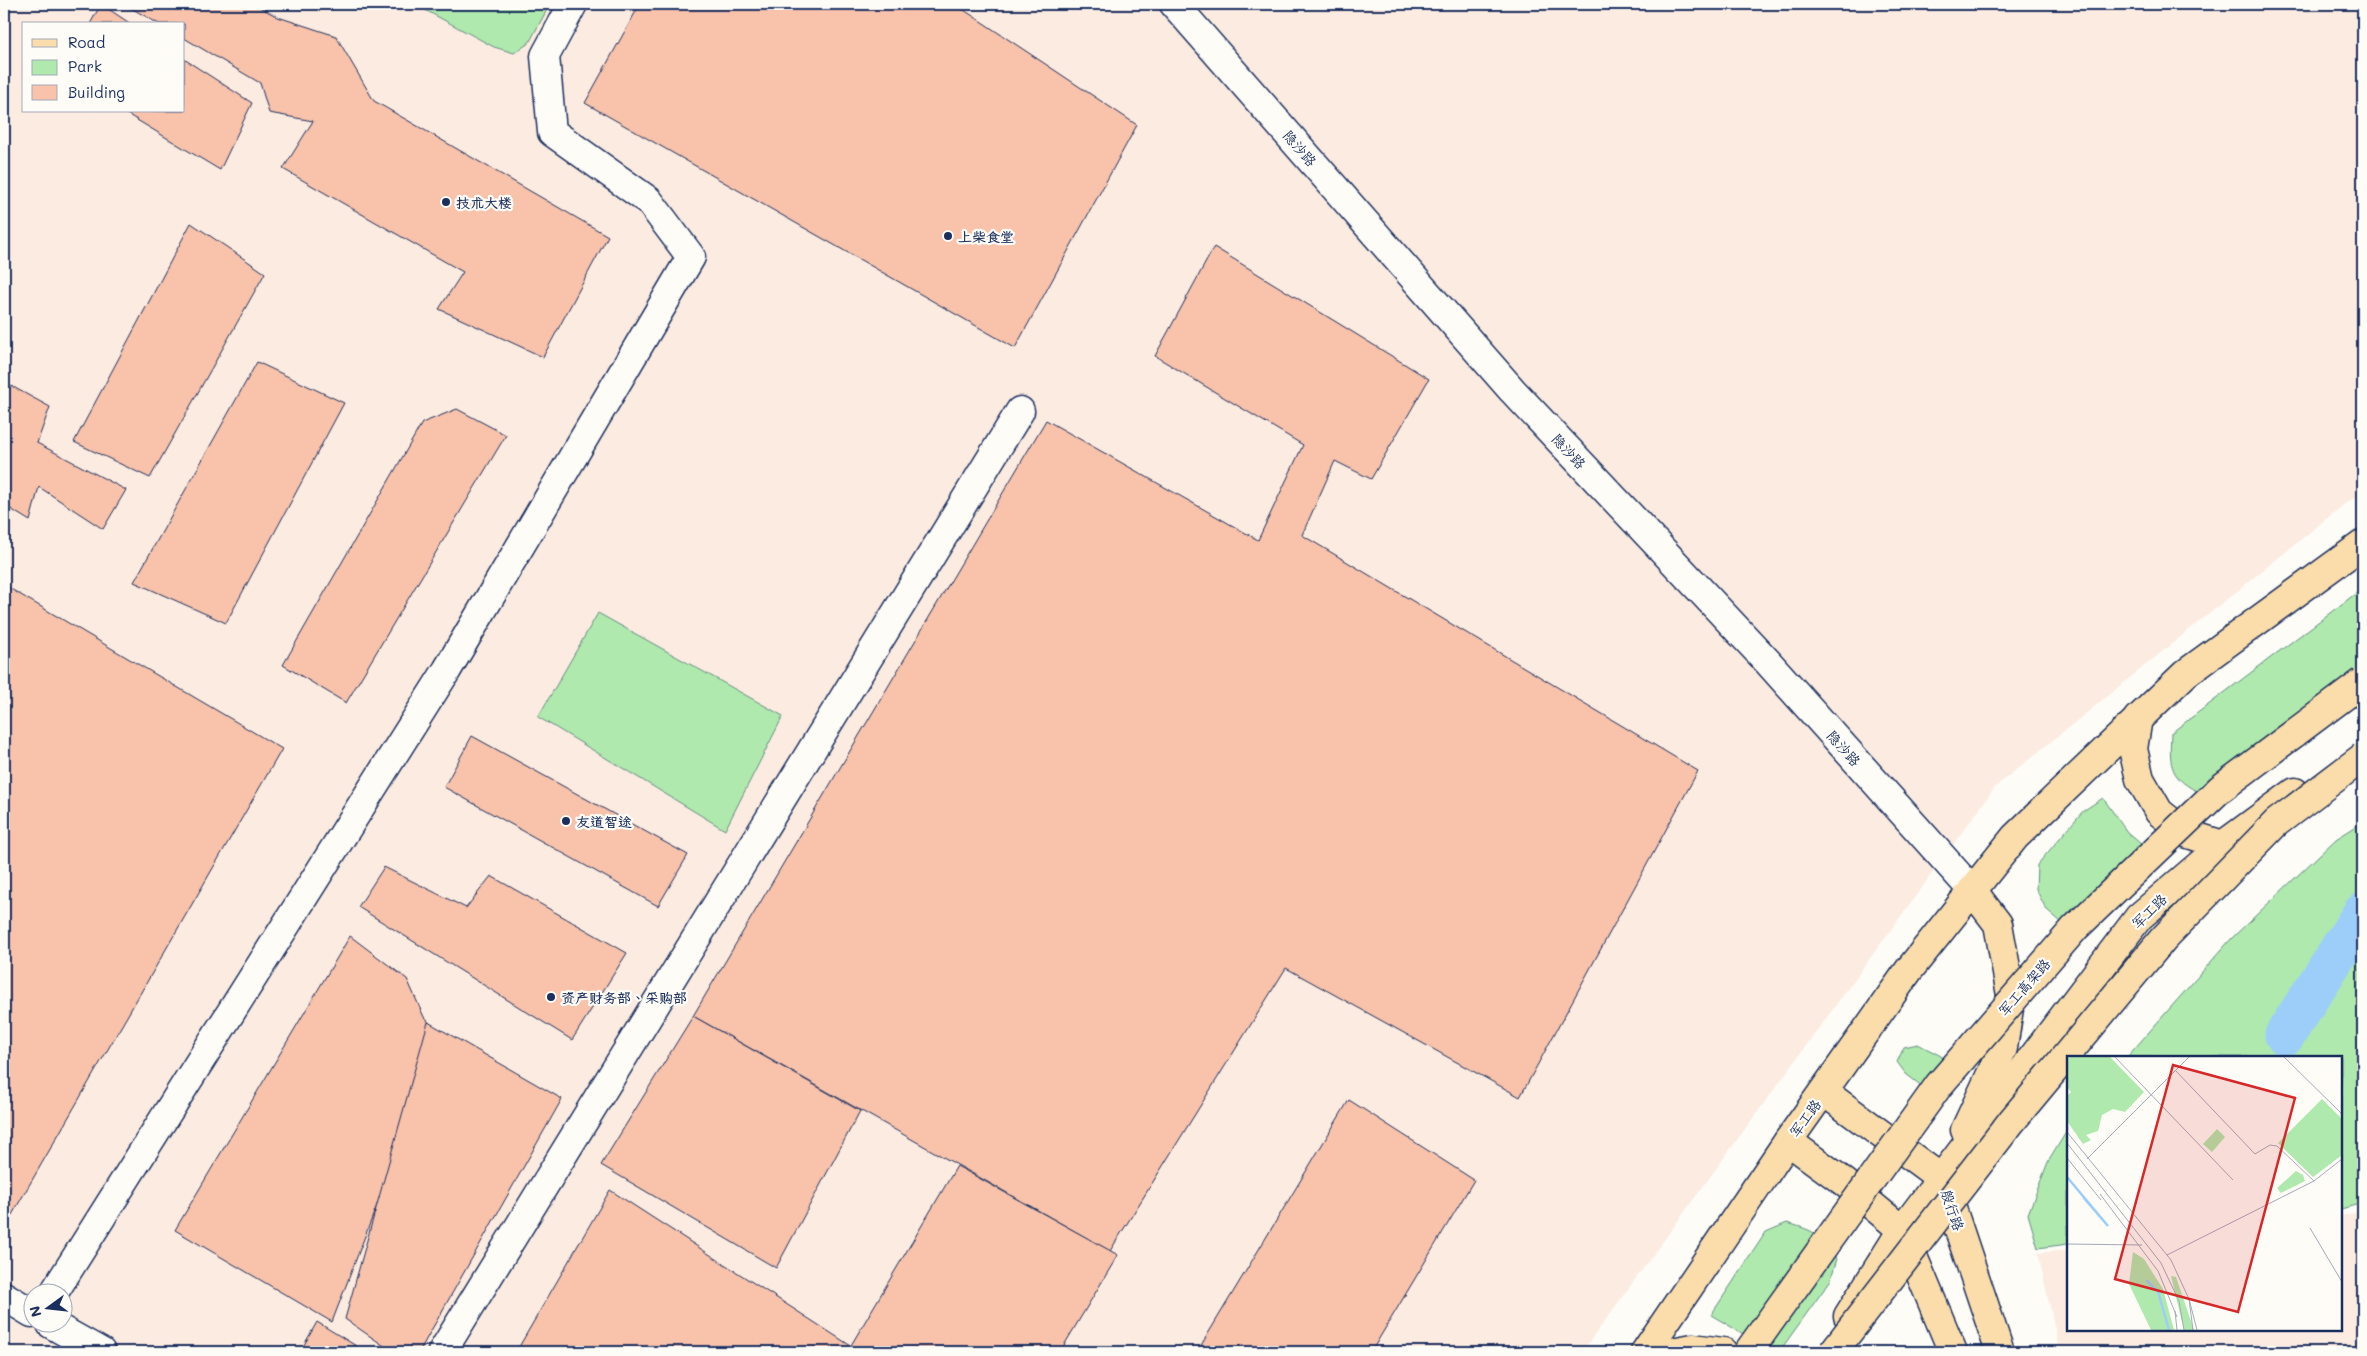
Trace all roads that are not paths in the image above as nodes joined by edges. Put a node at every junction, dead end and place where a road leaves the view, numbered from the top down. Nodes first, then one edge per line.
1 (573, 4) edge
2 (1174, 4) edge
3 (1020, 410) dead end
4 (2363, 544) edge
5 (2363, 682) edge
6 (2138, 718) junction
7 (2363, 747) edge
8 (2363, 757) edge
9 (2224, 845) junction
10 (1972, 890) junction
11 (1824, 1092) junction
12 (1788, 1141) junction
13 (1942, 1179) junction
14 (1902, 1230) junction
15 (60, 1284) edge
16 (4, 1296) edge
17 (22, 1307) edge
18 (68, 1334) edge
19 (101, 1352) edge
20 (442, 1352) edge
21 (1645, 1352) edge
22 (1672, 1352) edge
23 (1723, 1352) edge
24 (1748, 1352) edge
25 (1825, 1352) edge
26 (1833, 1352) edge
27 (1953, 1352) edge
28 (2000, 1352) edge

1 - 15 street
2 - 10 street, 隐沙路
3 - 20 street
4 - 6 main road, 军工路
5 - 24 main road, 军工高架路, bridge
6 - 9 main road
6 - 10 main road, 军工路
7 - 9 main road, 军工路
8 - 26 main road, bridge
9 - 13 main road, 军工路
10 - 11 main road, 军工路
10 - 13 main road, 军工路
11 - 12 main road, 军工路
11 - 13 main road, 殷行路
12 - 14 main road
12 - 21 main road, 军工路
13 - 14 main road, 军工路
13 - 28 main road, 殷行路
14 - 25 main road, 军工路
14 - 27 main road
16 - 17 street
18 - 19 street
22 - 23 main road

